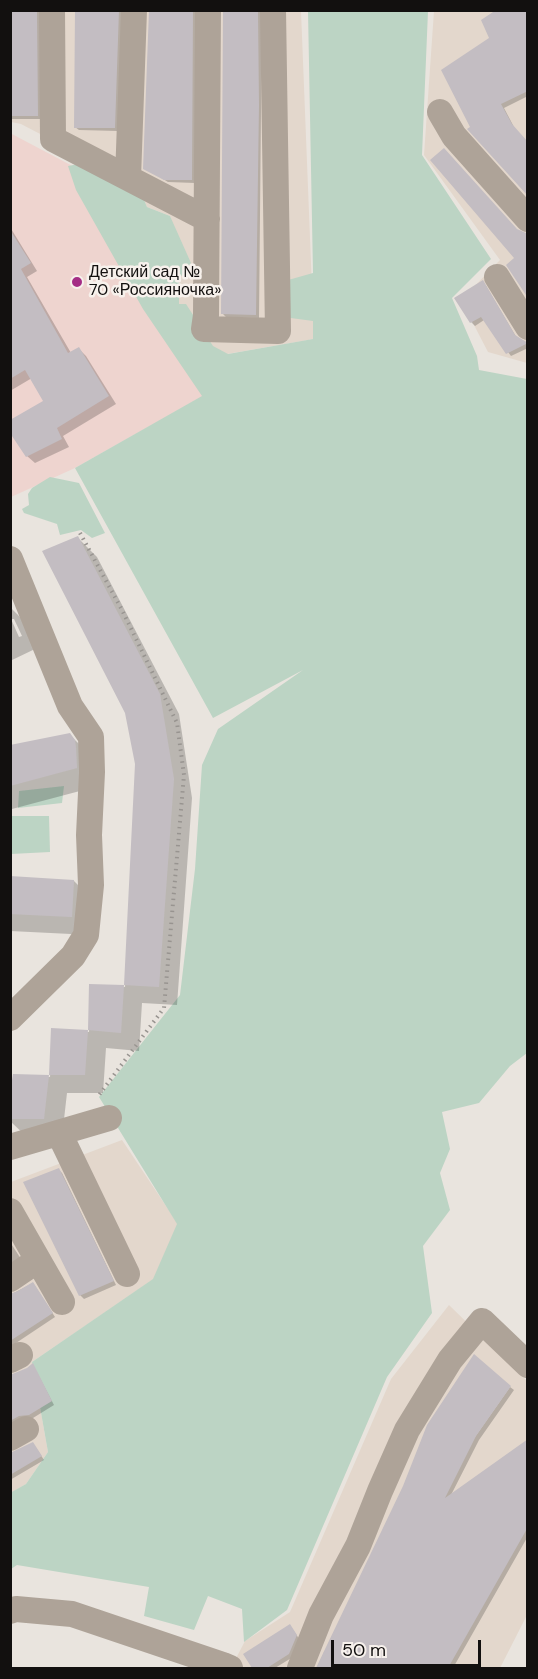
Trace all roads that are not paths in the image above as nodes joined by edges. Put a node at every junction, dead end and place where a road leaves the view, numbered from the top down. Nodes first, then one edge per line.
1 (52, 10) edge
2 (134, 10) edge
3 (207, 10) edge
4 (273, 10) edge
5 (440, 112) dead end
6 (128, 178) junction
7 (207, 219) junction
8 (528, 219) edge
9 (497, 278) dead end
10 (528, 327) edge
11 (10, 559) edge
12 (10, 1018) edge
13 (104, 1106) road end
14 (59, 1132) junction
15 (10, 1147) edge
16 (10, 1211) edge
17 (38, 1260) junction
18 (127, 1274) dead end
19 (10, 1279) edge
20 (62, 1302) dead end
21 (528, 1365) edge
22 (10, 1611) edge
23 (230, 1668) edge
24 (300, 1668) edge

1 - 6 street
2 - 6 street
3 - 7 street
4 - 7 street
5 - 8 street
6 - 7 street
9 - 10 street
11 - 12 street
13 - 14 street
14 - 15 street
14 - 18 street
16 - 17 street
17 - 19 street
17 - 20 street
21 - 24 street
22 - 23 street

